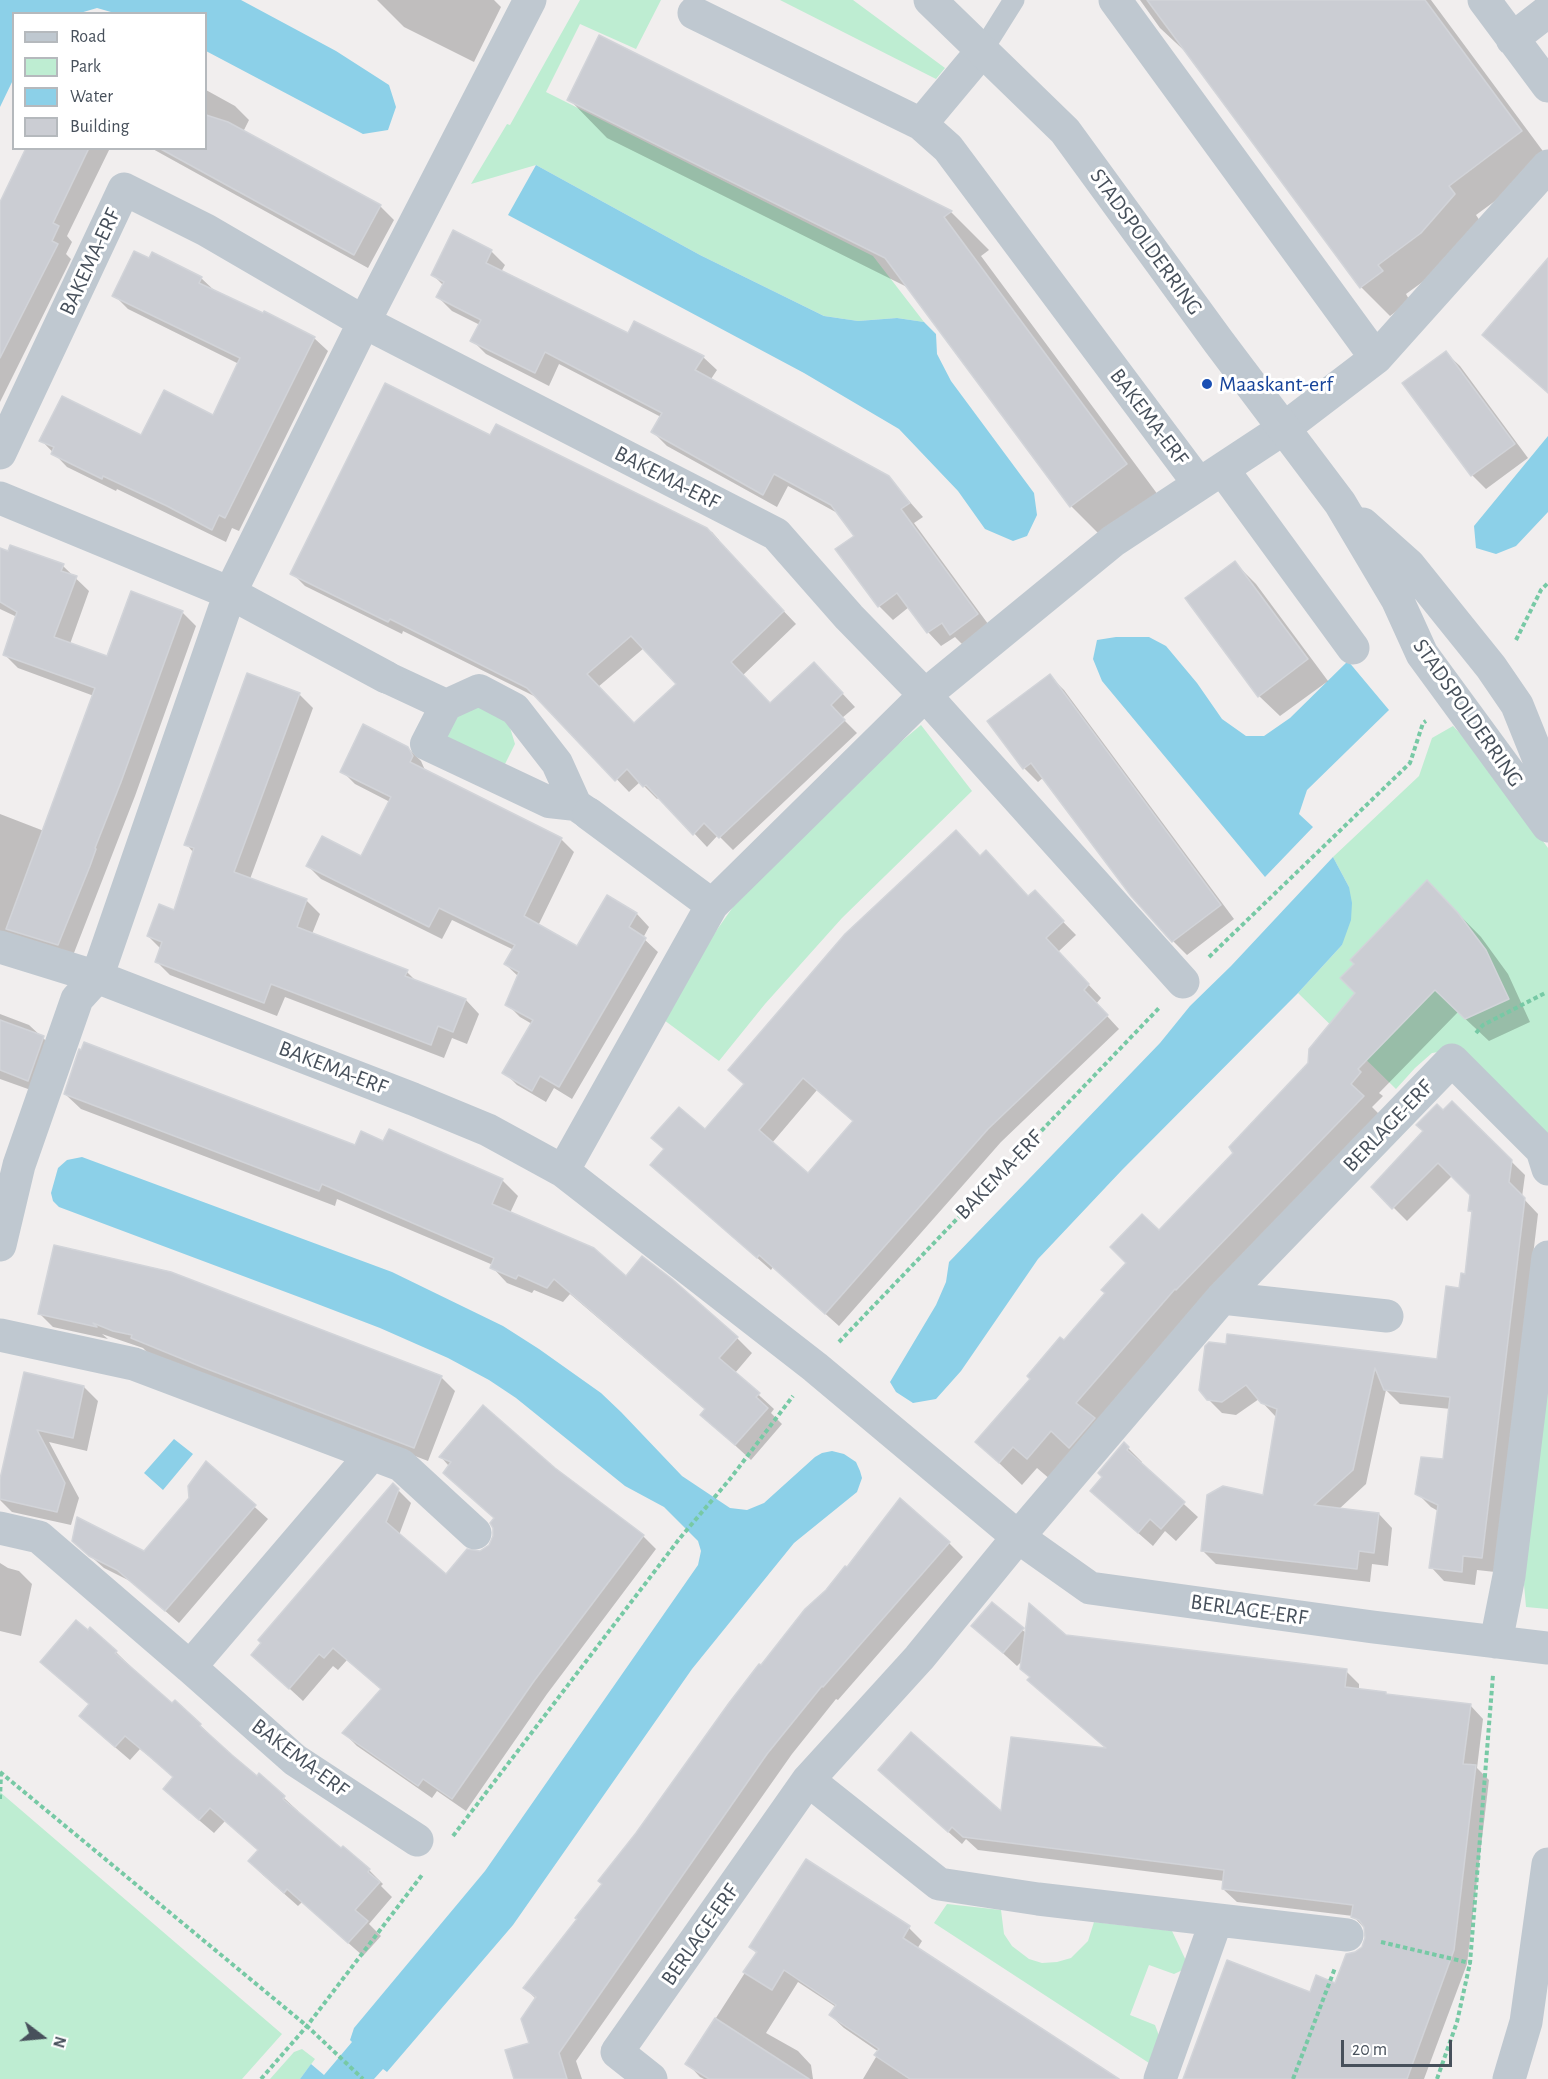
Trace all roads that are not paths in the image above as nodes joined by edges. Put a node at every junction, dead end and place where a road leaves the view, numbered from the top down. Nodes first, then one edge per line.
1 (530, 0) edge
2 (930, 0) edge
3 (1014, 0) edge
4 (1115, 0) edge
5 (1484, 0) edge
6 (1548, 11) edge
7 (694, 13) dead end
8 (1512, 39) junction
9 (982, 51) junction
10 (1548, 86) edge
11 (921, 124) junction
12 (1548, 166) edge
13 (364, 322) junction
14 (1376, 358) junction
15 (1283, 429) junction
16 (0, 453) edge
17 (1211, 477) junction
18 (0, 498) edge
19 (1340, 503) junction
20 (230, 593) junction
21 (1353, 648) dead end
22 (386, 677) joint
23 (926, 695) junction
24 (446, 705) junction
25 (1548, 782) edge
26 (582, 809) junction
27 (1548, 826) edge
28 (712, 905) junction
29 (0, 947) edge
30 (97, 977) junction
31 (1183, 982) road end
32 (1548, 1169) edge
33 (563, 1171) junction
34 (0, 1245) edge
35 (1548, 1257) edge
36 (1222, 1298) junction
37 (1387, 1316) dead end
38 (0, 1335) edge
39 (372, 1454) junction
40 (0, 1528) edge
41 (475, 1533) dead end
42 (1018, 1537) junction
43 (1496, 1642) junction
44 (1548, 1648) edge
45 (190, 1667) junction
46 (808, 1780) junction
47 (417, 1840) dead end
48 (1548, 1864) edge
49 (1216, 1921) junction
50 (1347, 1935) road end
51 (651, 2079) edge
52 (1160, 2079) edge
53 (1509, 2079) edge

1 - 13 street
2 - 9 street, STADSPOLDERRING
3 - 9 lane
4 - 14 street
5 - 8 street
6 - 8 street
7 - 11 street, BAKEMA-ERF
8 - 10 street
9 - 11 street
9 - 15 street, STADSPOLDERRING
11 - 17 street, BAKEMA-ERF
12 - 14 street
13 - 16 street, BAKEMA-ERF
13 - 20 street
13 - 23 street, BAKEMA-ERF
14 - 15 street
15 - 17 street, BAKEMA-ERF
15 - 19 street, STADSPOLDERRING
17 - 21 street, BAKEMA-ERF
17 - 23 street, BAKEMA-ERF
18 - 20 street
19 - 25 street, STADSPOLDERRING
19 - 27 street, STADSPOLDERRING
20 - 22 street
20 - 30 street
22 - 24 street
23 - 28 street, BAKEMA-ERF
23 - 31 street, BAKEMA-ERF
24 - 26 street
24 - 26 street
26 - 28 street
28 - 33 street, BAKEMA-ERF
29 - 30 street, BAKEMA-ERF
30 - 33 street, BAKEMA-ERF
30 - 34 street
32 - 36 street, BERLAGE-ERF
33 - 42 street, BAKEMA-ERF
35 - 43 street
36 - 37 street
36 - 42 street, BERLAGE-ERF
38 - 39 street
39 - 41 street
39 - 45 street
40 - 45 street, BAKEMA-ERF
42 - 43 street, BERLAGE-ERF
42 - 46 street, BERLAGE-ERF
43 - 44 street, BERLAGE-ERF
45 - 47 street, BAKEMA-ERF
46 - 49 street
46 - 51 street, BERLAGE-ERF
48 - 53 street
49 - 50 street
49 - 52 street

